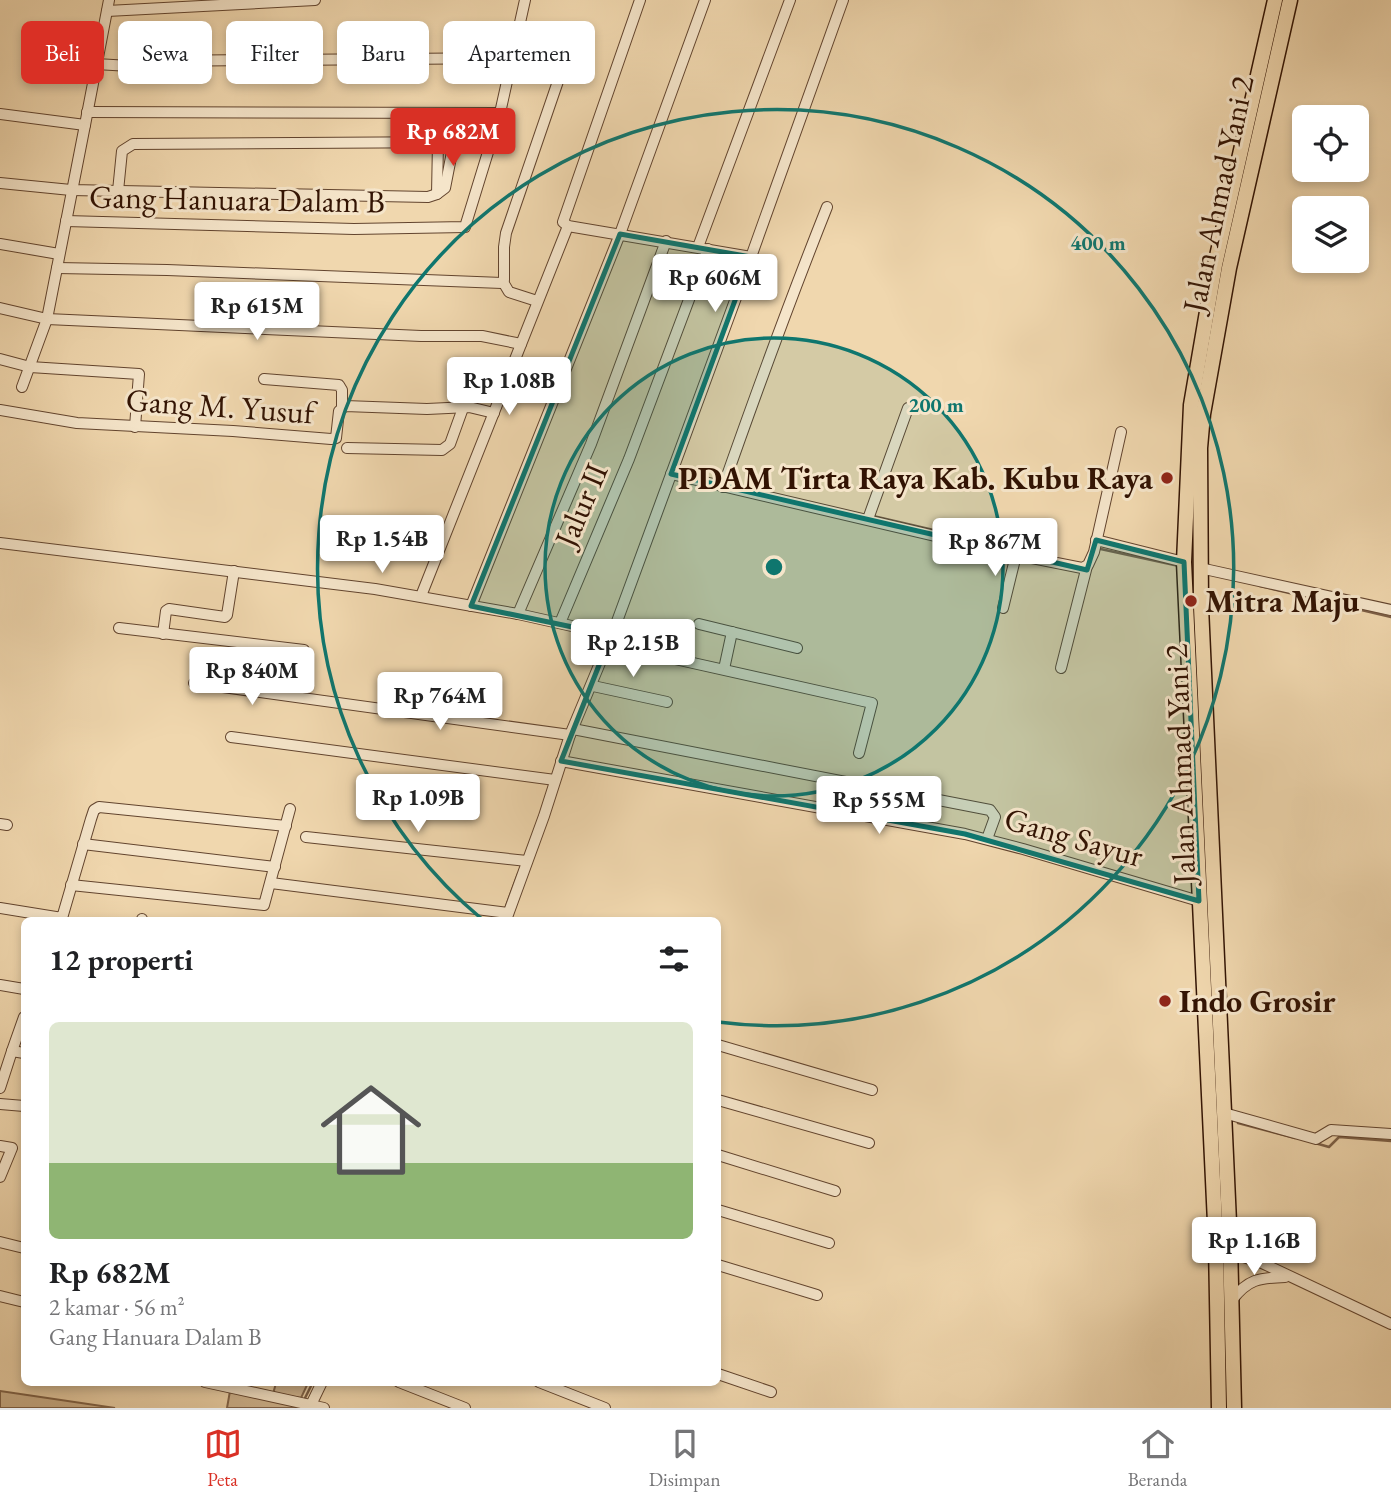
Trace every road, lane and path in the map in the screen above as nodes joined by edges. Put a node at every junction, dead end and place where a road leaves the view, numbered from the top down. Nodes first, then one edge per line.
1 (315, 0) edge
2 (525, 0) edge
3 (640, 0) edge
4 (705, 0) edge
5 (790, 0) edge
6 (843, 0) edge
7 (1275, 0) edge
8 (1290, 0) edge
9 (108, 6) edge
10 (520, 21) edge
11 (104, 25) edge
12 (443, 59) edge
13 (104, 64) edge
14 (92, 84) edge
15 (506, 84) edge
16 (557, 84) edge
17 (87, 112) junction
18 (500, 113) junction
19 (0, 114) edge
20 (85, 125) junction
21 (438, 142) junction
22 (0, 183) edge
23 (71, 190) junction
24 (118, 191) junction
25 (437, 194) junction
26 (827, 207) dead end
27 (66, 221) junction
28 (568, 226) junction
29 (620, 234) junction
30 (666, 241) junction
31 (0, 244) edge
32 (703, 248) junction
33 (60, 254) junction
34 (751, 257) junction
35 (57, 268) junction
36 (503, 282) junction
37 (537, 301) junction
38 (0, 308) edge
39 (47, 319) junction
40 (522, 344) junction
41 (0, 359) edge
42 (30, 367) junction
43 (264, 379) dead end
44 (22, 387) dead end
45 (341, 408) junction
46 (463, 408) junction
47 (908, 408) dead end
48 (0, 410) edge
49 (494, 413) junction
50 (135, 427) junction
51 (1121, 432) dead end
52 (347, 448) dead end
53 (671, 474) junction
54 (723, 487) junction
55 (869, 516) junction
56 (0, 543) edge
57 (1095, 546) junction
58 (1017, 555) junction
59 (1087, 566) junction
60 (1184, 566) junction
61 (234, 571) junction
62 (1200, 571) junction
63 (421, 596) junction
64 (471, 606) junction
65 (1003, 608) dead end
66 (1391, 610) edge
67 (518, 614) junction
68 (560, 623) junction
69 (699, 624) dead end
70 (119, 628) dead end
71 (732, 632) junction
72 (163, 634) junction
73 (610, 639) junction
74 (797, 648) dead end
75 (304, 650) dead end
76 (1061, 668) dead end
77 (724, 669) junction
78 (194, 684) dead end
79 (593, 686) junction
80 (667, 702) dead end
81 (572, 732) junction
82 (230, 737) dead end
83 (859, 753) dead end
84 (561, 761) junction
85 (555, 780) junction
86 (1203, 793) junction
87 (290, 809) dead end
88 (286, 827) junction
89 (306, 837) dead end
90 (987, 839) junction
91 (83, 844) junction
92 (527, 862) junction
93 (275, 867) junction
94 (271, 883) junction
95 (71, 885) junction
96 (1199, 901) junction
97 (0, 908) edge
98 (58, 917) edge
99 (65, 917) edge
100 (507, 917) edge
101 (0, 985) edge
102 (21, 988) edge
103 (21, 1024) edge
104 (721, 1046) edge
105 (7, 1055) edge
106 (0, 1088) edge
107 (872, 1090) dead end
108 (721, 1101) edge
109 (0, 1104) edge
110 (21, 1106) edge
111 (1224, 1114) junction
112 (1391, 1134) edge
113 (869, 1143) dead end
114 (0, 1146) edge
115 (721, 1156) edge
116 (0, 1177) edge
117 (835, 1191) dead end
118 (721, 1211) edge
119 (0, 1242) edge
120 (829, 1244) dead end
121 (21, 1247) edge
122 (1223, 1251) junction
123 (721, 1266) edge
124 (1289, 1277) junction
125 (817, 1295) dead end
126 (0, 1296) edge
127 (21, 1301) edge
128 (1231, 1301) junction
129 (1391, 1324) edge
130 (721, 1375) edge
131 (222, 1386) edge
132 (320, 1386) edge
133 (409, 1386) edge
134 (549, 1386) edge
135 (771, 1392) dead end
136 (310, 1406) edge
137 (324, 1408) edge
138 (465, 1408) edge
139 (604, 1408) edge
140 (1219, 1408) edge
141 (1234, 1408) edge

1 - 9 street
2 - 10 street, Gang Hanuara Dalam B
3 - 28 street
4 - 29 street
5 - 32 street, Jalur II
6 - 34 street
7 - 60 highway, Jalan Ahmad Yani 2
8 - 62 highway, Jalan Ahmad Yani 2
9 - 11 street
12 - 13 street
14 - 17 street
15 - 18 street, Gang Hanuara Dalam B
16 - 36 street
17 - 18 street
17 - 20 street
18 - 27 street, Gang Hanuara Dalam B
19 - 20 street
20 - 23 street
21 - 24 street
21 - 25 street
21 - 25 street
22 - 23 street
23 - 24 street
23 - 27 street
24 - 25 street
26 - 54 street
27 - 33 street
28 - 29 street
28 - 37 street
29 - 30 street
29 - 64 street
30 - 32 street
30 - 67 street
31 - 33 street
32 - 34 street
32 - 68 street, Jalur II
33 - 35 street
34 - 53 street
35 - 36 street
35 - 39 street
36 - 37 street
37 - 40 street
38 - 39 street
39 - 40 street
39 - 42 street
40 - 49 street
41 - 42 street
42 - 44 street
42 - 50 street
43 - 45 street
45 - 46 street, Gang M. Yusuf
45 - 50 street, Gang M. Yusuf
46 - 49 street, Gang M. Yusuf
46 - 52 street
47 - 55 street
48 - 50 street, Gang M. Yusuf
49 - 63 street
51 - 57 street
53 - 54 street
53 - 73 street
54 - 55 street
55 - 58 street
56 - 61 street
57 - 59 street
57 - 60 street
58 - 59 street
58 - 65 street
59 - 76 street
60 - 86 highway, Jalan Ahmad Yani 2
61 - 63 street
61 - 72 street
62 - 66 street
62 - 86 highway, Jalan Ahmad Yani 2
63 - 64 street
64 - 67 street
67 - 68 street
68 - 73 street
69 - 71 street
70 - 72 street
71 - 74 street
71 - 77 street
72 - 75 street
73 - 77 street
73 - 79 street
77 - 83 street
78 - 81 street
79 - 80 street
79 - 81 street
81 - 84 street
81 - 90 street
82 - 85 street
84 - 85 street
84 - 90 street, Gang Sayur
85 - 92 street
86 - 96 highway, Jalan Ahmad Yani 2
86 - 111 highway, Jalan Ahmad Yani 2
87 - 88 street
88 - 91 street
88 - 93 street
89 - 92 street
90 - 96 street, Gang Sayur
91 - 93 street
91 - 95 street
92 - 100 street
93 - 94 street
94 - 95 street
94 - 100 street
95 - 99 street
96 - 122 highway, Jalan Ahmad Yani 2
97 - 98 street
101 - 102 street
103 - 105 street
104 - 107 street
105 - 106 street
108 - 113 street
109 - 110 street
111 - 112 street
111 - 122 highway, Jalan Ahmad Yani 2
114 - 116 street
115 - 117 street
118 - 120 street
119 - 121 street
122 - 124 street
122 - 128 highway, Jalan Ahmad Yani 2
122 - 140 highway, Jalan Ahmad Yani 2
123 - 125 street
124 - 128 street
124 - 129 street
126 - 127 street
128 - 141 highway, Jalan Ahmad Yani 2
130 - 135 street
131 - 136 street
132 - 136 street
133 - 138 street
134 - 139 street
136 - 137 street

